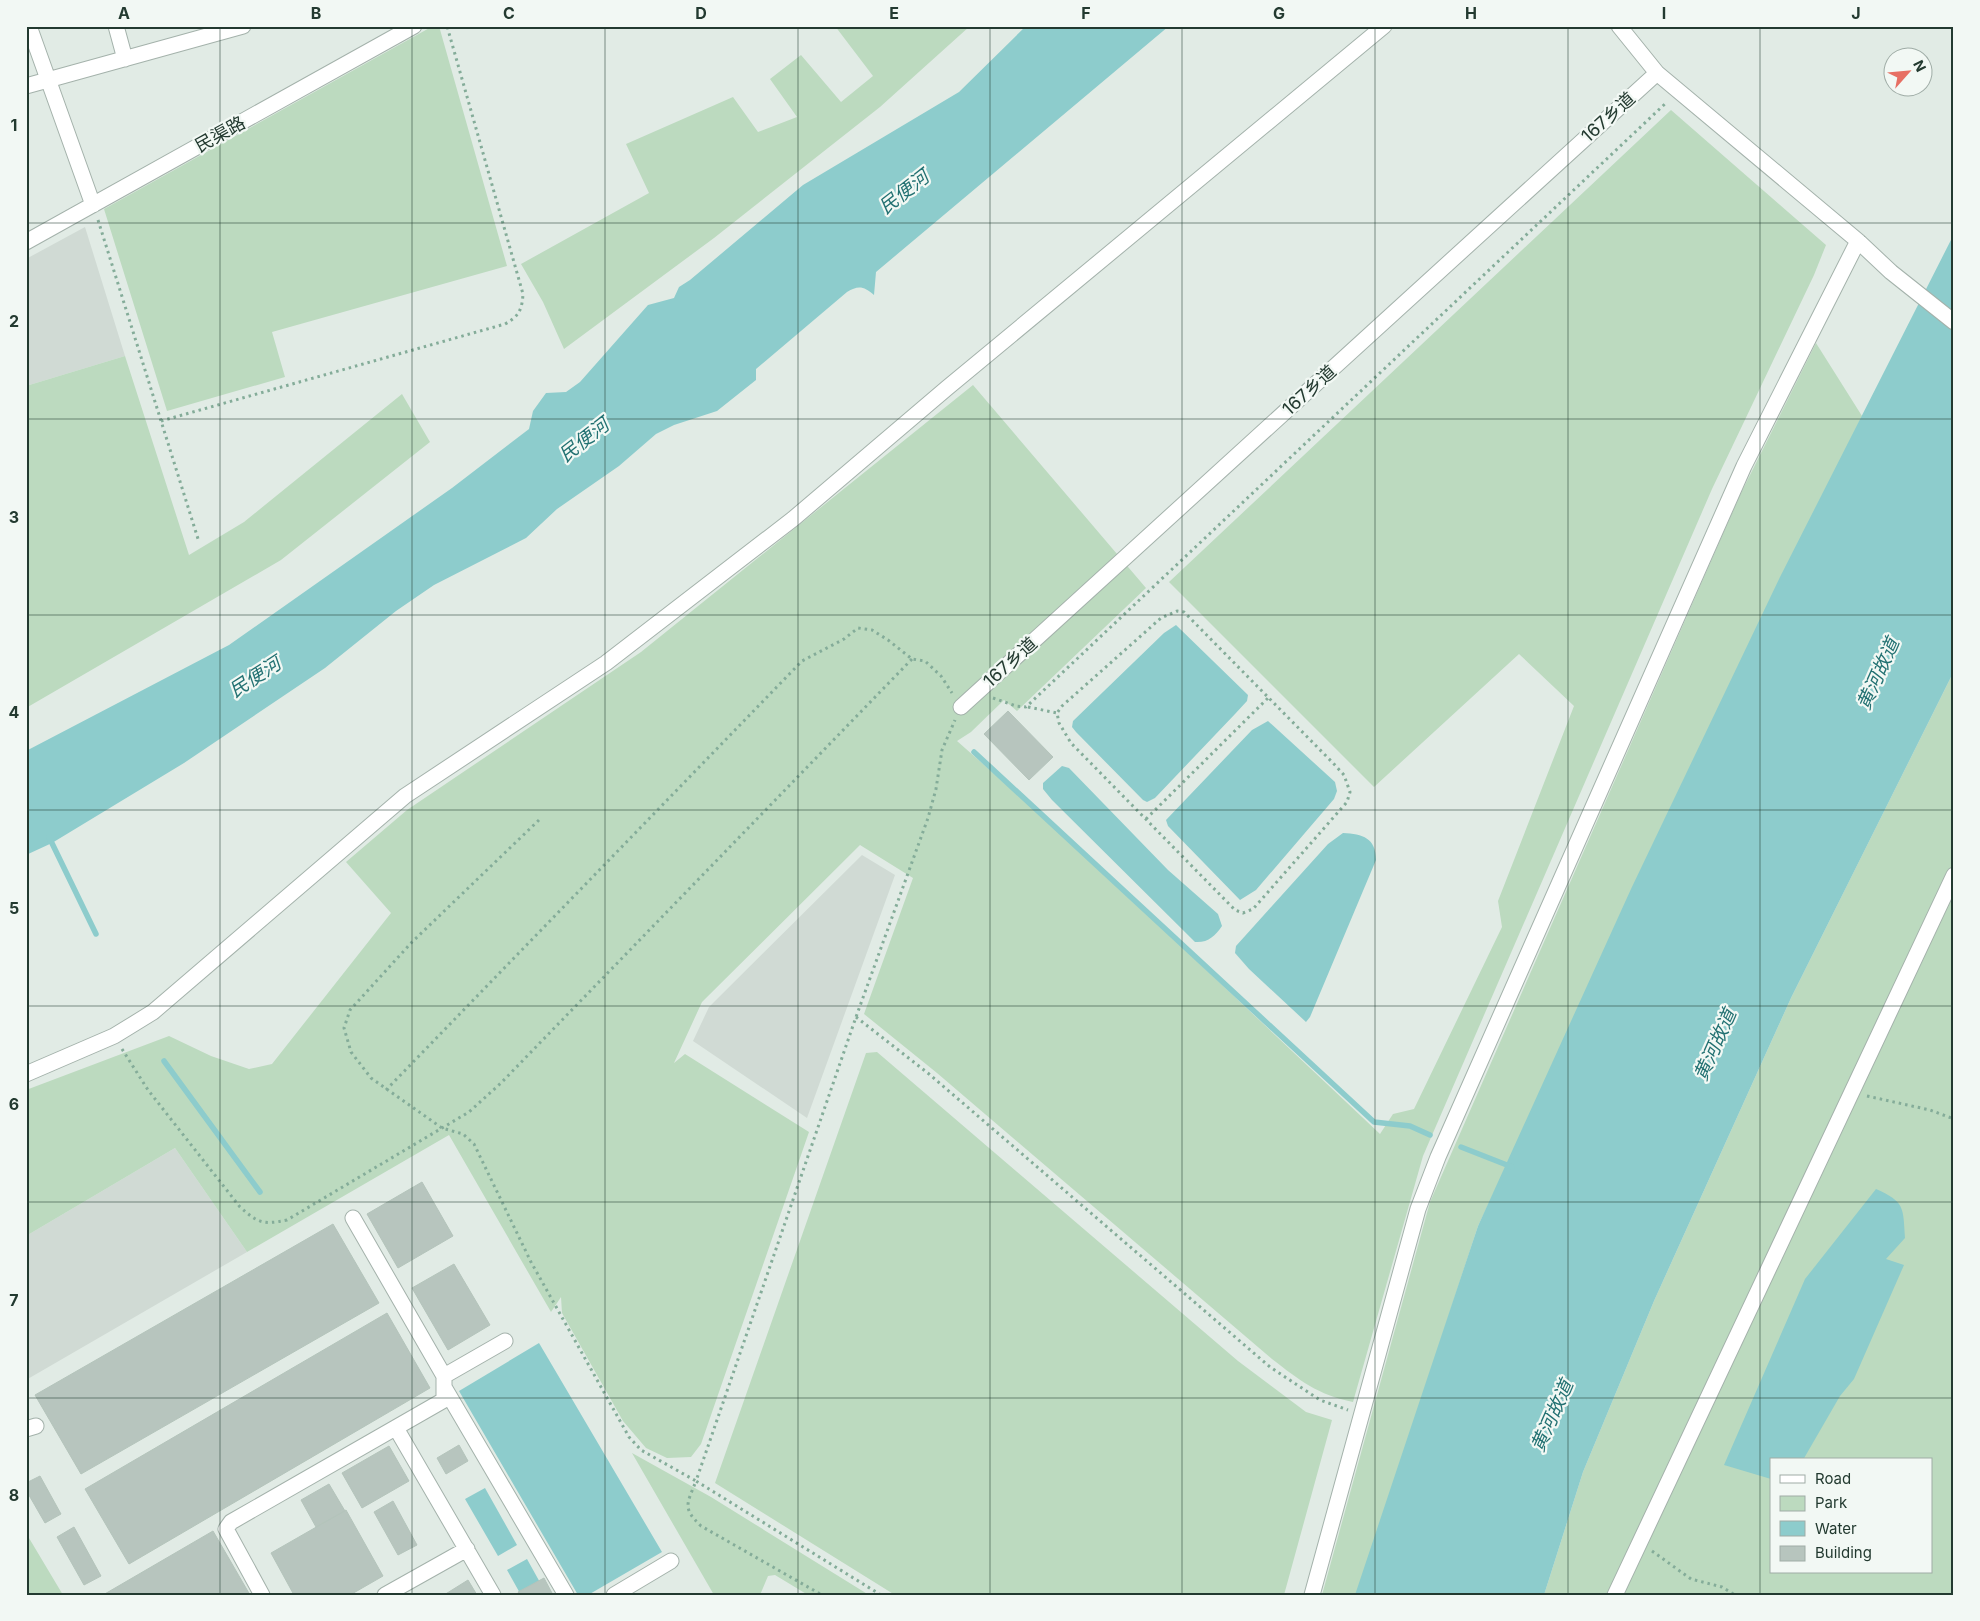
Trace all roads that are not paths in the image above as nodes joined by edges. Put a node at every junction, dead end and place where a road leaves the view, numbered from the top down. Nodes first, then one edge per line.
1 (29, 26) edge
2 (116, 26) edge
3 (243, 26) edge
4 (414, 26) edge
5 (1384, 26) edge
6 (1619, 26) edge
7 (125, 59) junction
8 (1657, 73) junction
9 (48, 80) junction
10 (26, 86) edge
11 (93, 205) junction
12 (1858, 241) junction
13 (26, 242) edge
14 (1954, 322) edge
15 (961, 707) road end
16 (1954, 875) edge
17 (26, 1074) edge
18 (353, 1218) dead end
19 (505, 1341) dead end
20 (444, 1382) junction
21 (396, 1428) junction
22 (467, 1550) junction
23 (671, 1561) dead end
24 (262, 1595) edge
25 (385, 1595) edge
26 (493, 1595) edge
27 (566, 1595) edge
28 (614, 1595) edge
29 (1312, 1595) edge
30 (1615, 1595) edge

1 - 9 street
2 - 7 street
3 - 7 street
4 - 11 street, 民渠路
5 - 17 street
6 - 8 street
7 - 9 street
8 - 12 street
8 - 15 street, 167乡道
9 - 10 street
9 - 11 street
11 - 13 street, 民渠路
12 - 14 street
12 - 29 street
16 - 30 street
18 - 20 street
19 - 20 street
20 - 21 street
20 - 27 street
21 - 22 street
21 - 24 street
22 - 25 street
22 - 26 street
23 - 28 street

